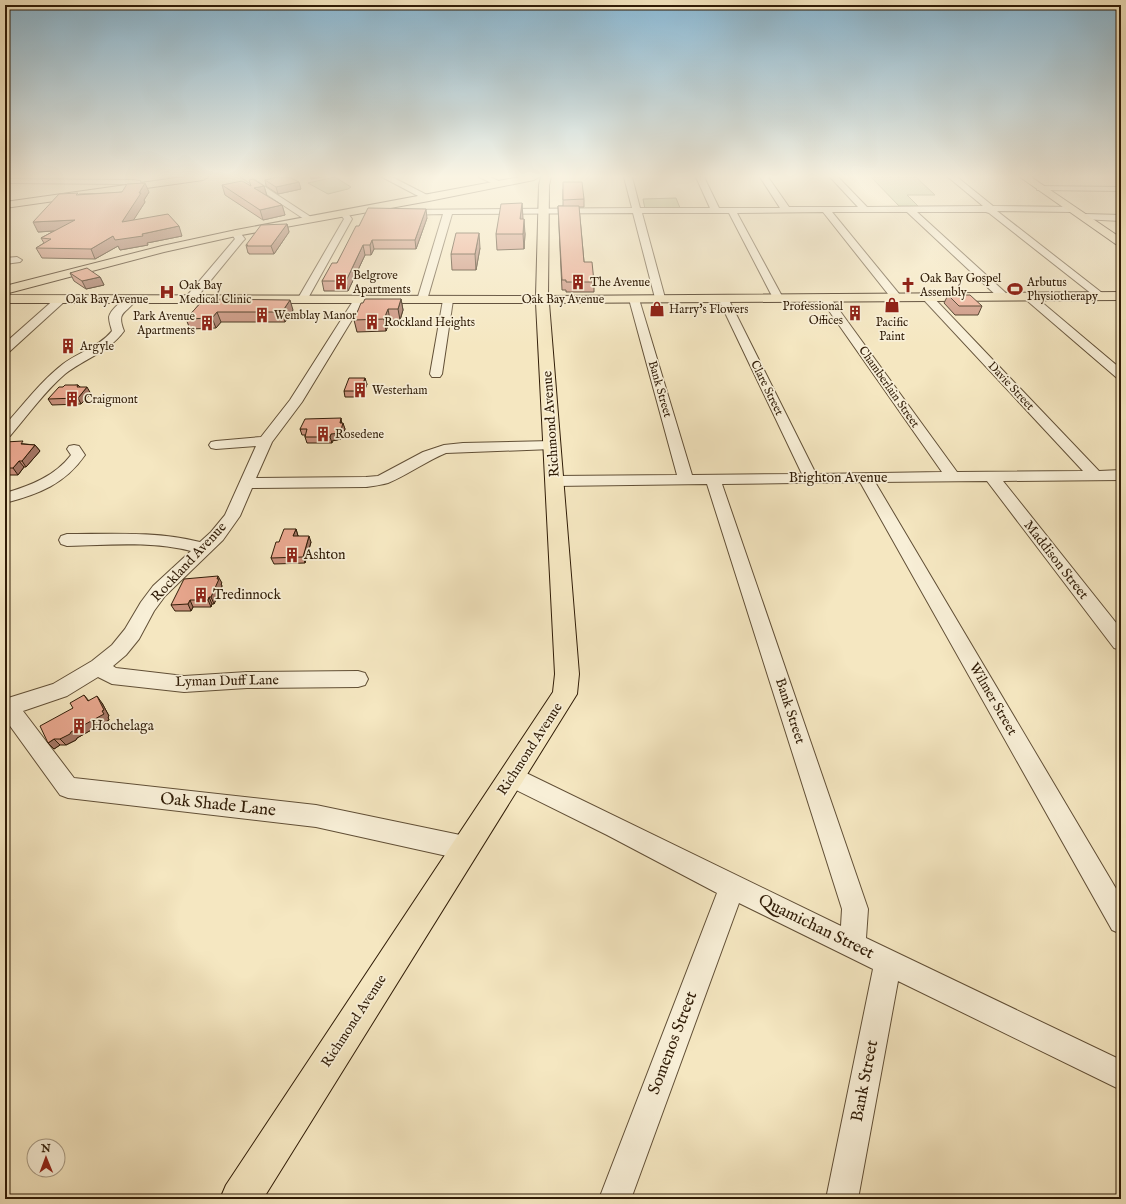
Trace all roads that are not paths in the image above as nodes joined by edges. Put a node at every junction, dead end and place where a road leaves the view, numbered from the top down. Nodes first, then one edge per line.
1 (231, 233) edge
2 (237, 233) edge
3 (340, 233) edge
4 (442, 233) edge
5 (543, 233) edge
6 (644, 233) edge
7 (744, 233) edge
8 (845, 233) edge
9 (936, 233) edge
10 (1021, 233) edge
11 (1107, 233) edge
12 (1121, 243) edge
13 (16, 260) dead end
14 (5, 261) edge
15 (44, 281) junction
16 (5, 290) edge
17 (1003, 296) junction
18 (1028, 296) junction
19 (1101, 296) junction
20 (1121, 296) edge
21 (896, 297) junction
22 (927, 297) junction
23 (660, 298) junction
24 (723, 298) junction
25 (778, 298) junction
26 (825, 298) junction
27 (5, 299) edge
28 (56, 299) junction
29 (542, 299) junction
30 (634, 299) junction
31 (131, 300) junction
32 (189, 300) junction
33 (302, 300) junction
34 (359, 300) junction
35 (422, 300) junction
36 (448, 300) junction
37 (5, 349) edge
38 (436, 374) dead end
39 (1121, 375) edge
40 (5, 434) edge
41 (265, 441) junction
42 (216, 445) dead end
43 (552, 446) junction
44 (74, 449) dead end
45 (1094, 475) junction
46 (1121, 475) edge
47 (991, 476) junction
48 (953, 477) junction
49 (811, 478) junction
50 (865, 478) junction
51 (713, 479) junction
52 (686, 480) junction
53 (555, 481) junction
54 (246, 483) junction
55 (5, 498) edge
56 (66, 540) dead end
57 (205, 548) junction
58 (1121, 643) edge
59 (99, 667) junction
60 (358, 679) dead end
61 (7, 708) edge
62 (512, 777) junction
63 (465, 848) junction
64 (732, 887) junction
65 (1121, 921) edge
66 (853, 945) junction
67 (888, 962) junction
68 (1121, 1075) edge
69 (240, 1199) edge
70 (615, 1199) edge
71 (842, 1199) edge

1 - 15 main road
2 - 32 street
3 - 33 street
4 - 35 street
5 - 29 main road, Richmond Avenue
6 - 23 street
7 - 25 street
8 - 21 street
9 - 17 street
10 - 19 street
11 - 12 main road
13 - 14 street
15 - 16 main road
15 - 28 main road
17 - 18 main road, Oak Bay Avenue
17 - 22 main road, Oak Bay Avenue
18 - 19 main road, Oak Bay Avenue
18 - 39 street
19 - 20 main road, Oak Bay Avenue
21 - 22 main road, Oak Bay Avenue
21 - 26 main road, Oak Bay Avenue
22 - 45 street, Davie Street
23 - 24 main road, Oak Bay Avenue
23 - 30 main road, Oak Bay Avenue
24 - 25 main road, Oak Bay Avenue
24 - 49 street, Clare Street
25 - 26 main road, Oak Bay Avenue
26 - 48 street, Chamberlain Street
27 - 28 main road, Oak Bay Avenue
28 - 31 main road, Oak Bay Avenue
28 - 37 street
29 - 30 main road, Oak Bay Avenue
29 - 36 main road, Oak Bay Avenue
29 - 43 main road, Richmond Avenue
30 - 52 street, Bank Street
31 - 32 main road, Oak Bay Avenue
31 - 40 street
32 - 33 main road, Oak Bay Avenue
33 - 34 main road, Oak Bay Avenue
34 - 35 main road, Oak Bay Avenue
34 - 41 street, Rockland Avenue
35 - 36 main road, Oak Bay Avenue
36 - 38 street
41 - 42 street
41 - 54 street, Rockland Avenue
43 - 53 main road, Richmond Avenue
43 - 54 street
44 - 55 street
45 - 46 street, Brighton Avenue
45 - 47 street, Brighton Avenue
47 - 48 street, Brighton Avenue
47 - 58 street, Maddison Street
48 - 50 street, Brighton Avenue
49 - 50 street, Brighton Avenue
49 - 51 street, Brighton Avenue
50 - 65 street, Wilmer Street
51 - 52 street, Brighton Avenue
51 - 66 street, Bank Street
52 - 53 street, Brighton Avenue
53 - 62 main road, Richmond Avenue
54 - 57 street, Rockland Avenue
56 - 57 street
57 - 59 street, Rockland Avenue
59 - 60 street, Lyman Duff Lane
59 - 61 street, Rockland Avenue
61 - 63 street, Oak Shade Lane
62 - 63 main road, Richmond Avenue
62 - 64 street, Quamichan Street
63 - 69 main road, Richmond Avenue
64 - 66 street, Quamichan Street
64 - 70 street, Somenos Street
66 - 67 street, Quamichan Street
67 - 68 street, Quamichan Street
67 - 71 street, Bank Street

